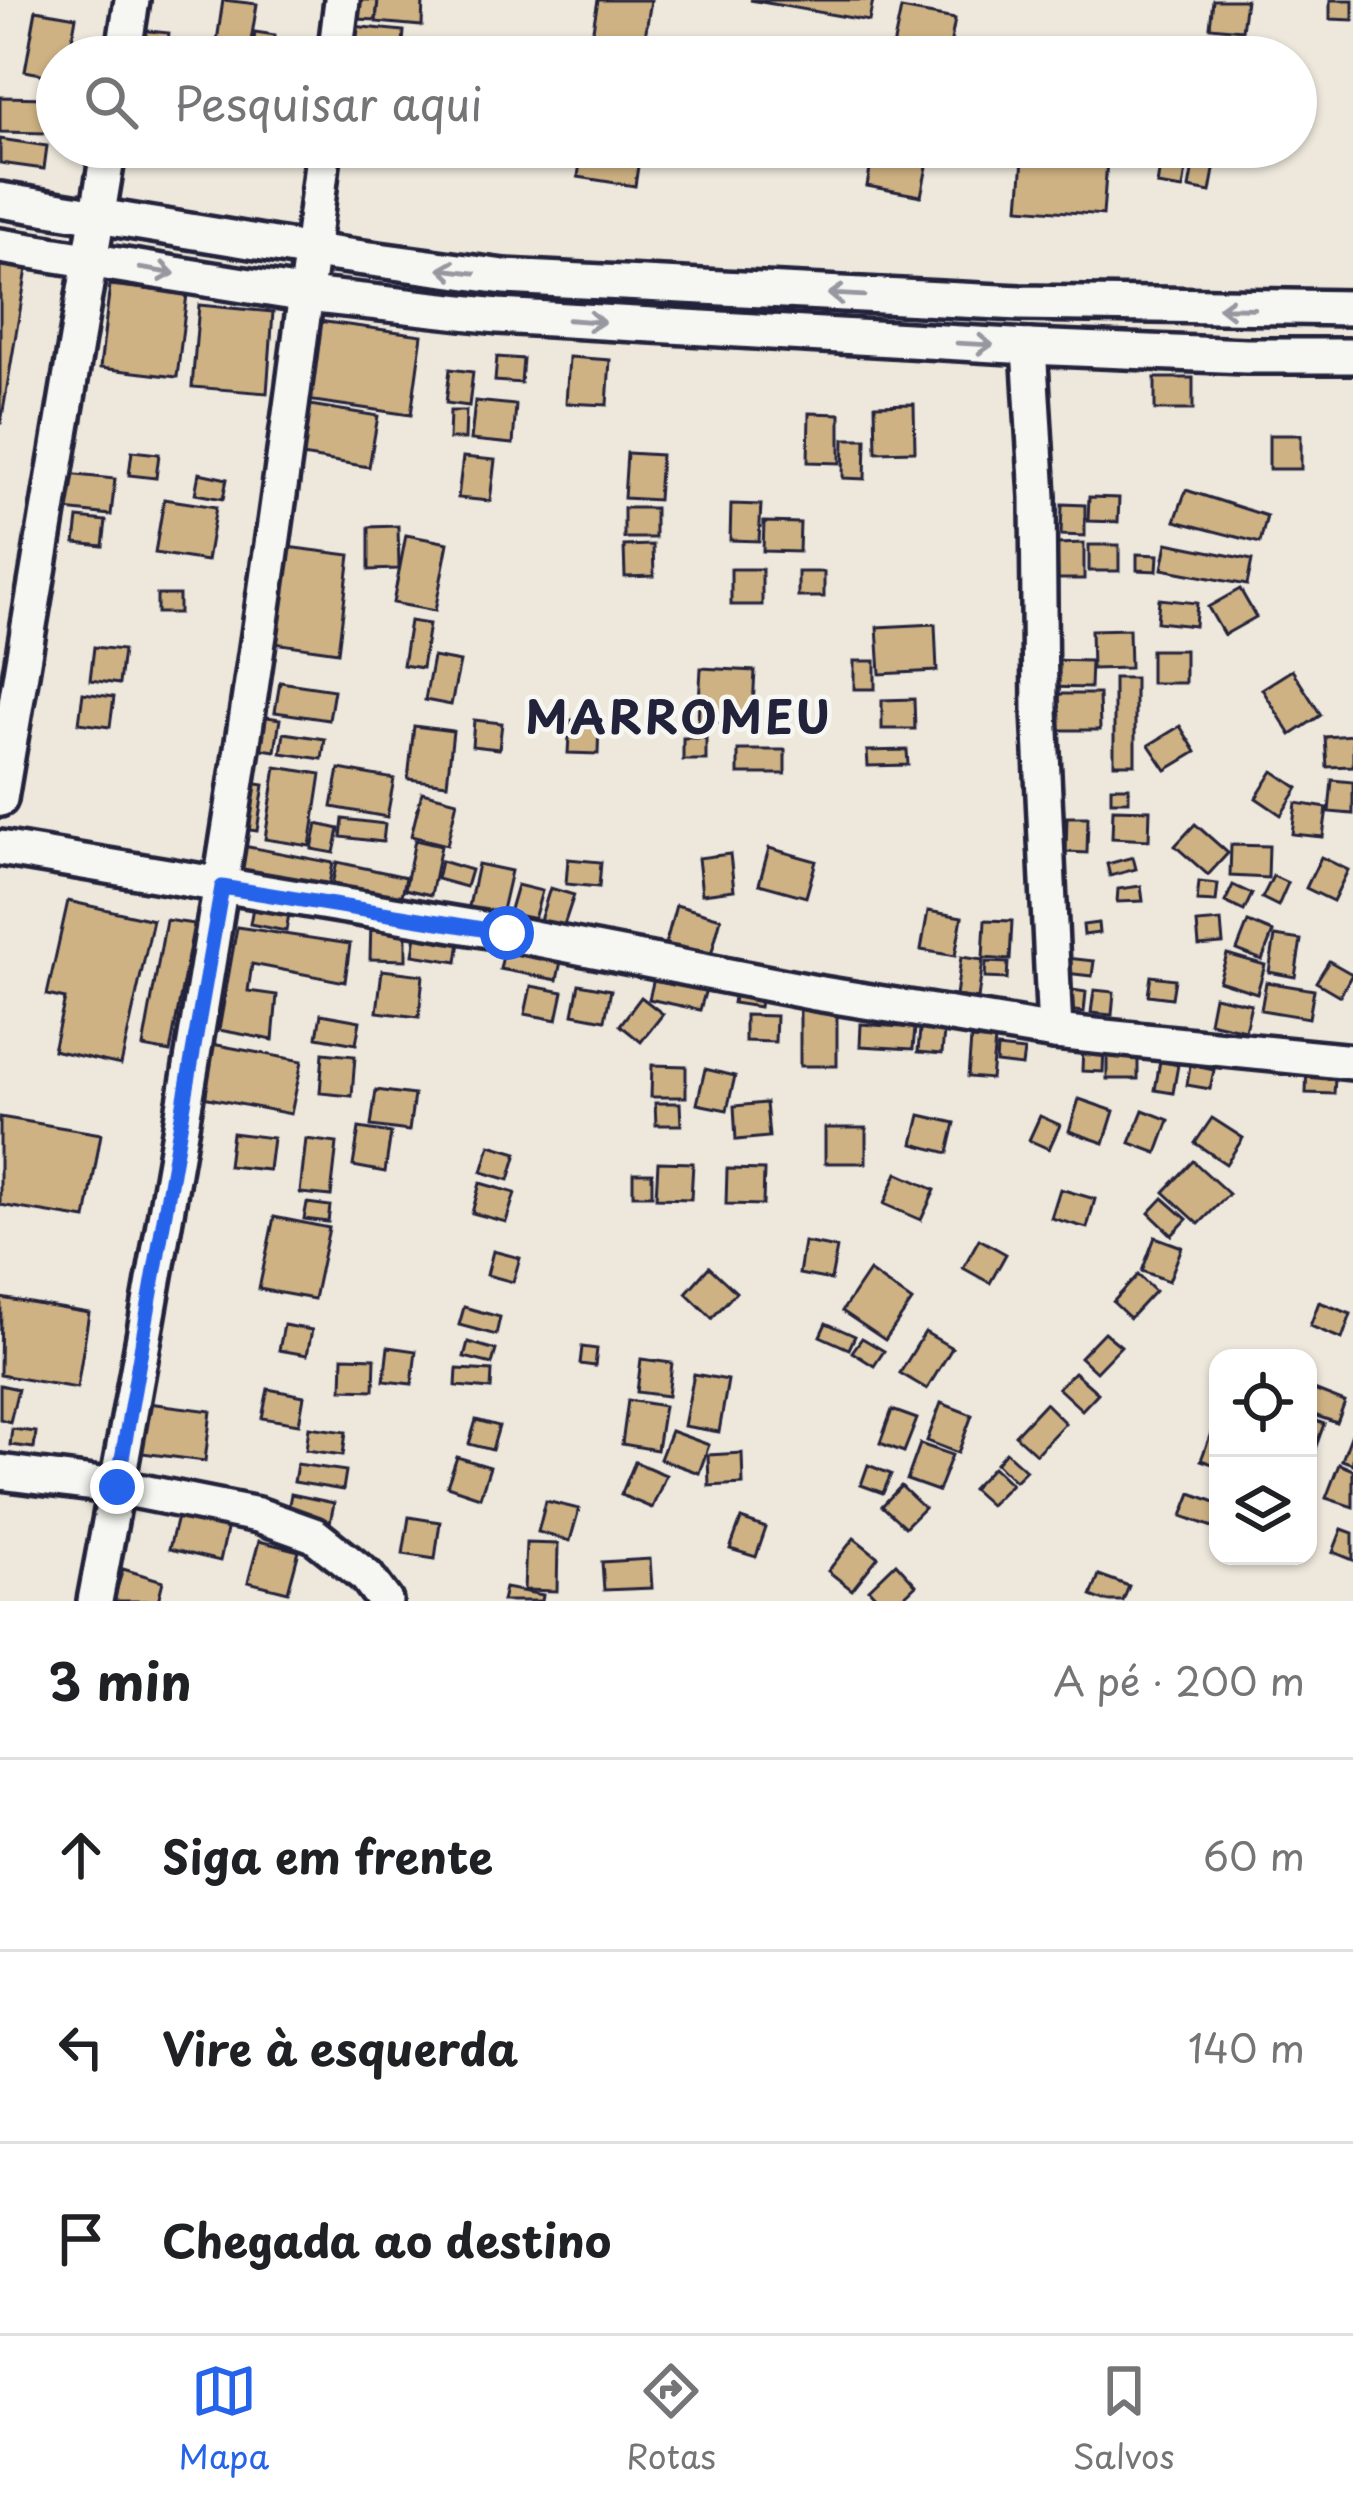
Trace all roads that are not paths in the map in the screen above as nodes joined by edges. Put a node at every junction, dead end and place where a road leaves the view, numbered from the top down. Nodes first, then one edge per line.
1 (132, 0) edge
2 (342, 0) edge
3 (127, 36) edge
4 (338, 36) edge
5 (106, 168) edge
6 (322, 168) edge
7 (0, 200) edge
8 (99, 215) junction
9 (0, 247) edge
10 (312, 251) junction
11 (91, 260) junction
12 (504, 277) junction
13 (307, 295) junction
14 (1353, 308) edge
15 (499, 316) junction
16 (1029, 347) junction
17 (1353, 356) edge
18 (0, 799) edge
19 (0, 848) edge
20 (222, 887) junction
21 (1055, 1032) junction
22 (1353, 1062) edge
23 (0, 1472) edge
24 (117, 1487) junction
25 (94, 1601) edge
26 (385, 1601) edge

1 - 3 street
2 - 4 street
5 - 8 street
6 - 10 street
7 - 8 street
8 - 10 street
8 - 11 street
9 - 11 street
12 -> 10 street
10 - 13 street
11 -> 13 street
11 - 18 street
14 -> 12 street
12 - 15 street
13 - 15 street
13 - 20 street
15 -> 16 street
16 - 17 street
16 - 21 street
19 - 20 street
20 - 21 street
20 - 24 street
21 - 22 street
23 - 24 street
24 - 25 street
24 - 26 street

